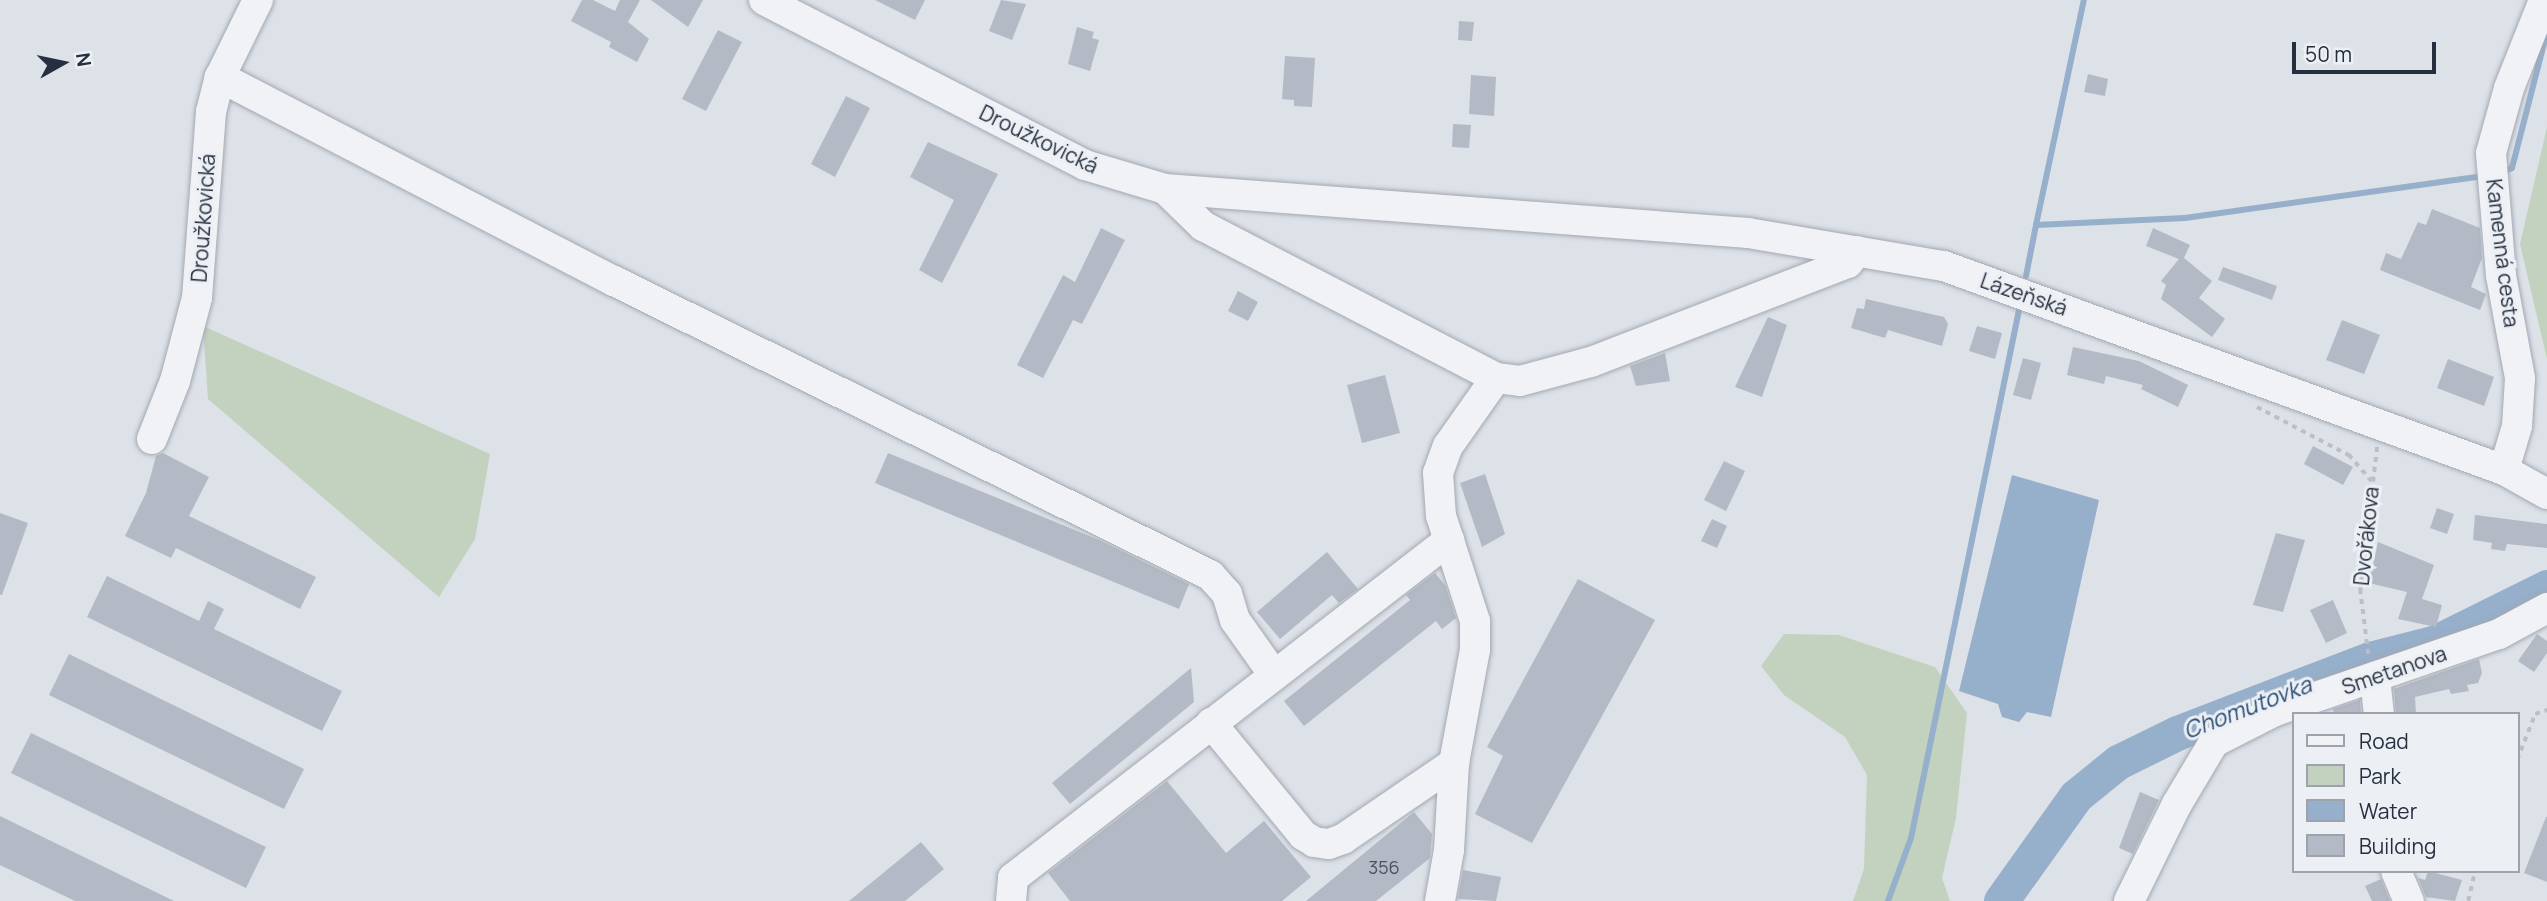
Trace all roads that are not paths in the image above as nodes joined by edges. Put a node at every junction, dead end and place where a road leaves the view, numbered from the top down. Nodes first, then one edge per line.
1 (258, 0) edge
2 (764, 0) edge
3 (2544, 0) edge
4 (220, 77) junction
5 (1165, 189) junction
6 (1857, 251) junction
7 (1496, 378) junction
8 (152, 439) dead end
9 (2504, 470) junction
10 (2547, 494) edge
11 (1448, 540) junction
12 (2547, 608) edge
13 (1274, 675) junction
14 (2375, 677) junction
15 (2379, 712) edge
16 (1211, 723) junction
17 (1454, 763) junction
18 (2397, 873) edge
19 (1011, 901) edge
20 (1440, 901) edge
21 (2129, 901) edge
22 (2409, 901) edge

1 - 4 street, Droužkovická
2 - 5 street, Droužkovická
3 - 9 street, Kamenná cesta
4 - 8 street, Droužkovická
4 - 13 street
5 - 6 street, Lázeňská
5 - 7 street, Droužkovická
6 - 7 street
6 - 9 street, Lázeňská
7 - 11 street
9 - 10 street, Lázeňská
11 - 13 street
11 - 17 street
12 - 14 street, Smetanova
13 - 16 street
14 - 15 street
14 - 21 street, Smetanova
16 - 17 street
16 - 19 street
17 - 20 street
18 - 22 street

